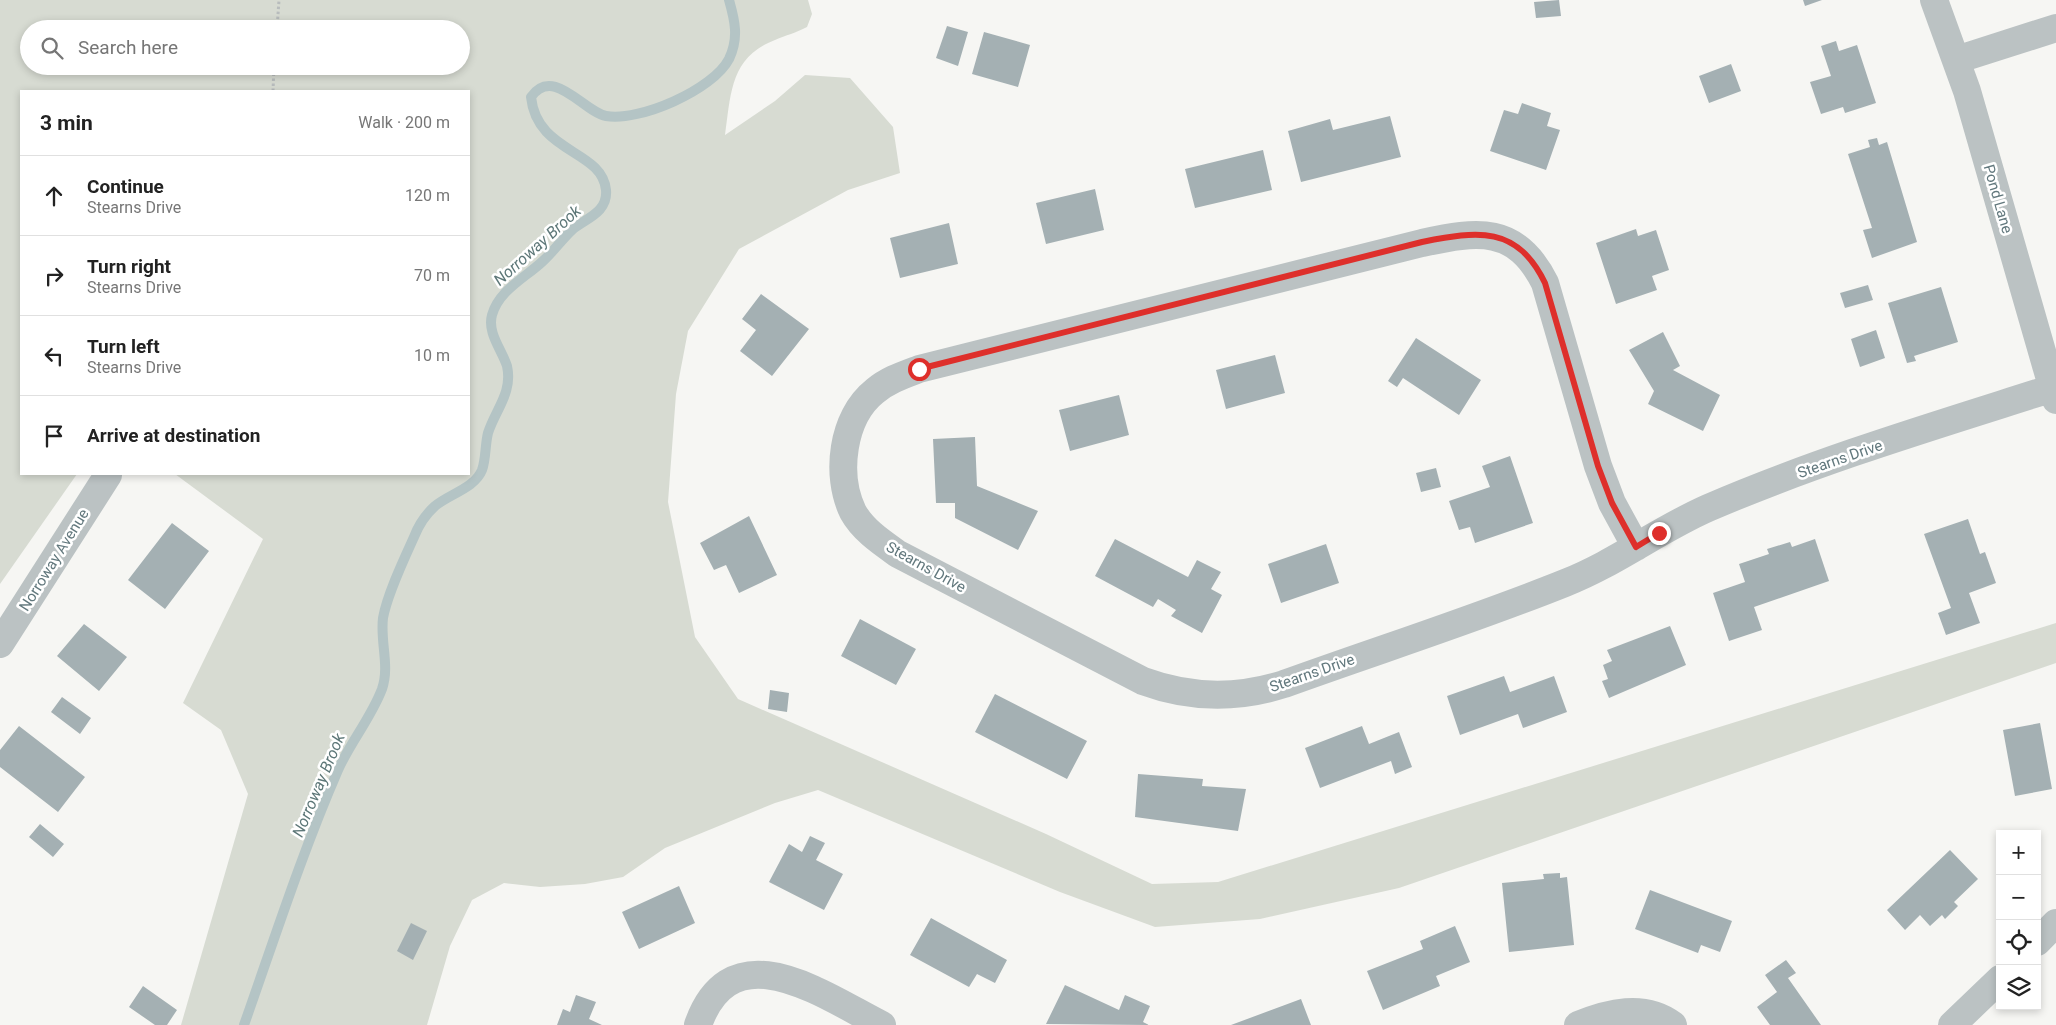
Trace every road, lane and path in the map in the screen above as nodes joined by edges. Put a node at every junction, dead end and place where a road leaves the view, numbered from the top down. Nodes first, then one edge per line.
1 (279, 0) edge
2 (1934, 0) edge
3 (278, 20) edge
4 (2056, 28) edge
5 (1956, 60) junction
6 (274, 75) edge
7 (273, 90) edge
8 (2054, 394) edge
9 (108, 475) dead end
10 (1636, 547) junction
11 (0, 644) edge
12 (2056, 923) edge
13 (2041, 938) edge
14 (1996, 983) edge
15 (698, 1025) edge
16 (882, 1025) edge
17 (1578, 1025) edge
18 (1673, 1025) edge
19 (1952, 1025) edge

1 - 3 path
2 - 5 street, Pond Lane
4 - 5 street
5 - 8 street, Pond Lane
6 - 7 path
8 - 10 street, Stearns Drive
9 - 11 street, Norroway Avenue
10 - 10 street, Stearns Drive
12 - 13 street
14 - 19 street
15 - 16 street
17 - 18 street

